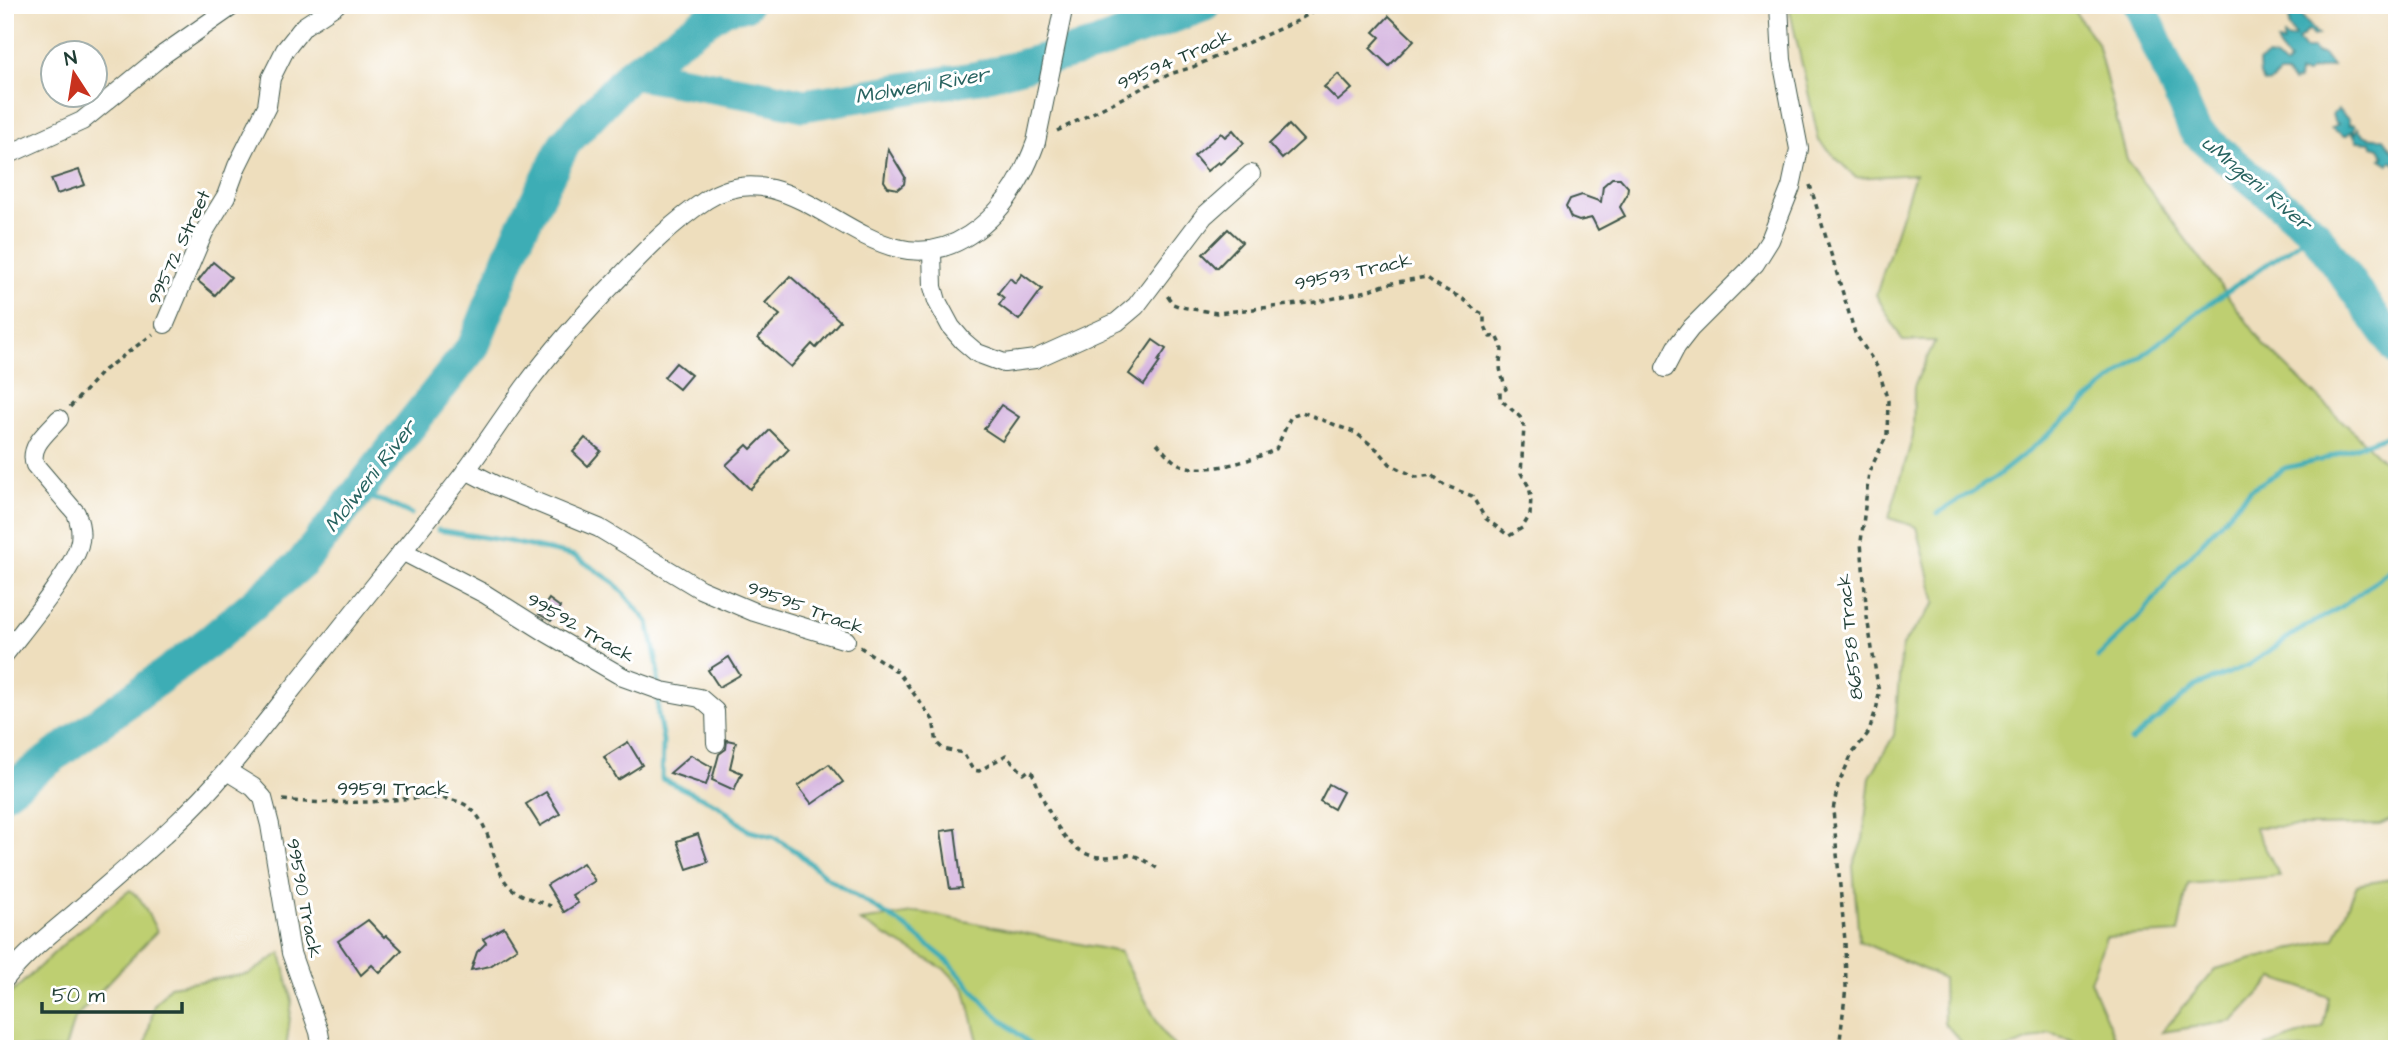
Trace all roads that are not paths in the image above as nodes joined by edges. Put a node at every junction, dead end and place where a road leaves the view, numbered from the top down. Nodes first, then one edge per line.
1 (234, 5) edge
2 (336, 5) edge
3 (1064, 5) edge
4 (1779, 5) edge
5 (5, 156) edge
6 (1251, 174) dead end
7 (932, 252) junction
8 (165, 324) road end
9 (1665, 368) dead end
10 (59, 419) road end
11 (466, 470) junction
12 (402, 551) junction
13 (846, 640) road end
14 (5, 654) edge
15 (716, 743) dead end
16 (227, 771) junction
17 (5, 979) edge
18 (322, 1049) edge

1 - 5 street
2 - 8 street, 99572 Street
3 - 7 street
4 - 9 street
6 - 7 street
7 - 11 street
10 - 14 street
11 - 12 street
11 - 13 street, 99595 Track
12 - 15 street, 99592 Track
12 - 16 street
16 - 17 street
16 - 18 street, 99590 Track

